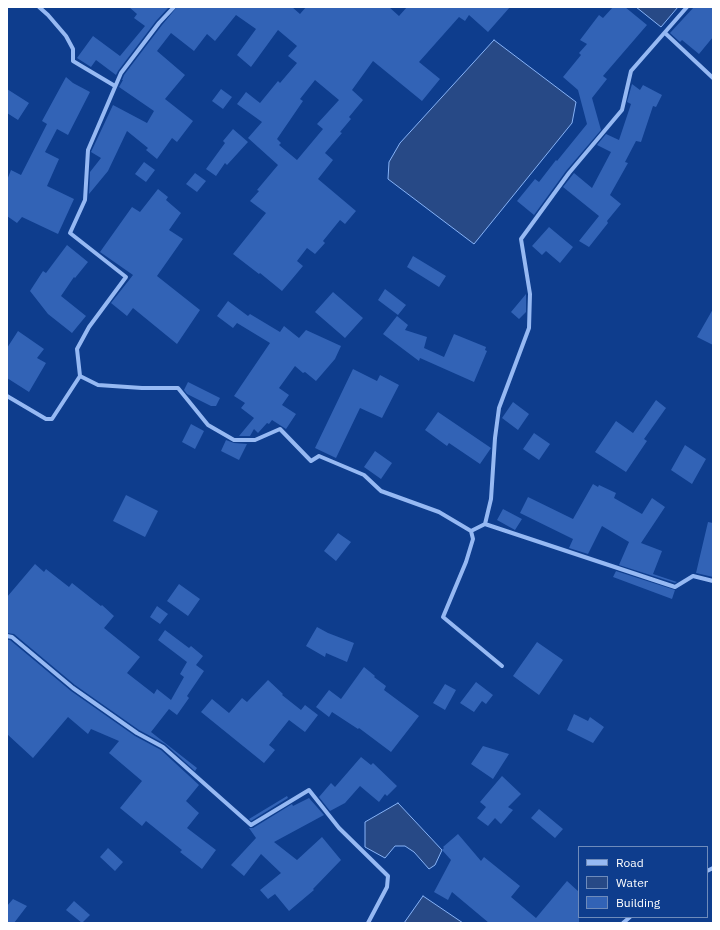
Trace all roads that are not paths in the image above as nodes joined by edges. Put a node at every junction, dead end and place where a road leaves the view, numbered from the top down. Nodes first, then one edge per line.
1 (39, 7) edge
2 (174, 7) edge
3 (687, 7) edge
4 (665, 33) junction
5 (713, 78) edge
6 (115, 86) junction
7 (80, 376) junction
8 (7, 396) edge
9 (485, 524) junction
10 (471, 530) junction
11 (713, 581) edge
12 (7, 636) edge
13 (502, 666) dead end
14 (368, 923) edge

1 - 6 street
2 - 6 street
3 - 4 street
4 - 5 street
4 - 9 street
6 - 7 street
7 - 8 street
7 - 10 street
9 - 10 street
9 - 11 street
10 - 13 street
12 - 14 street

